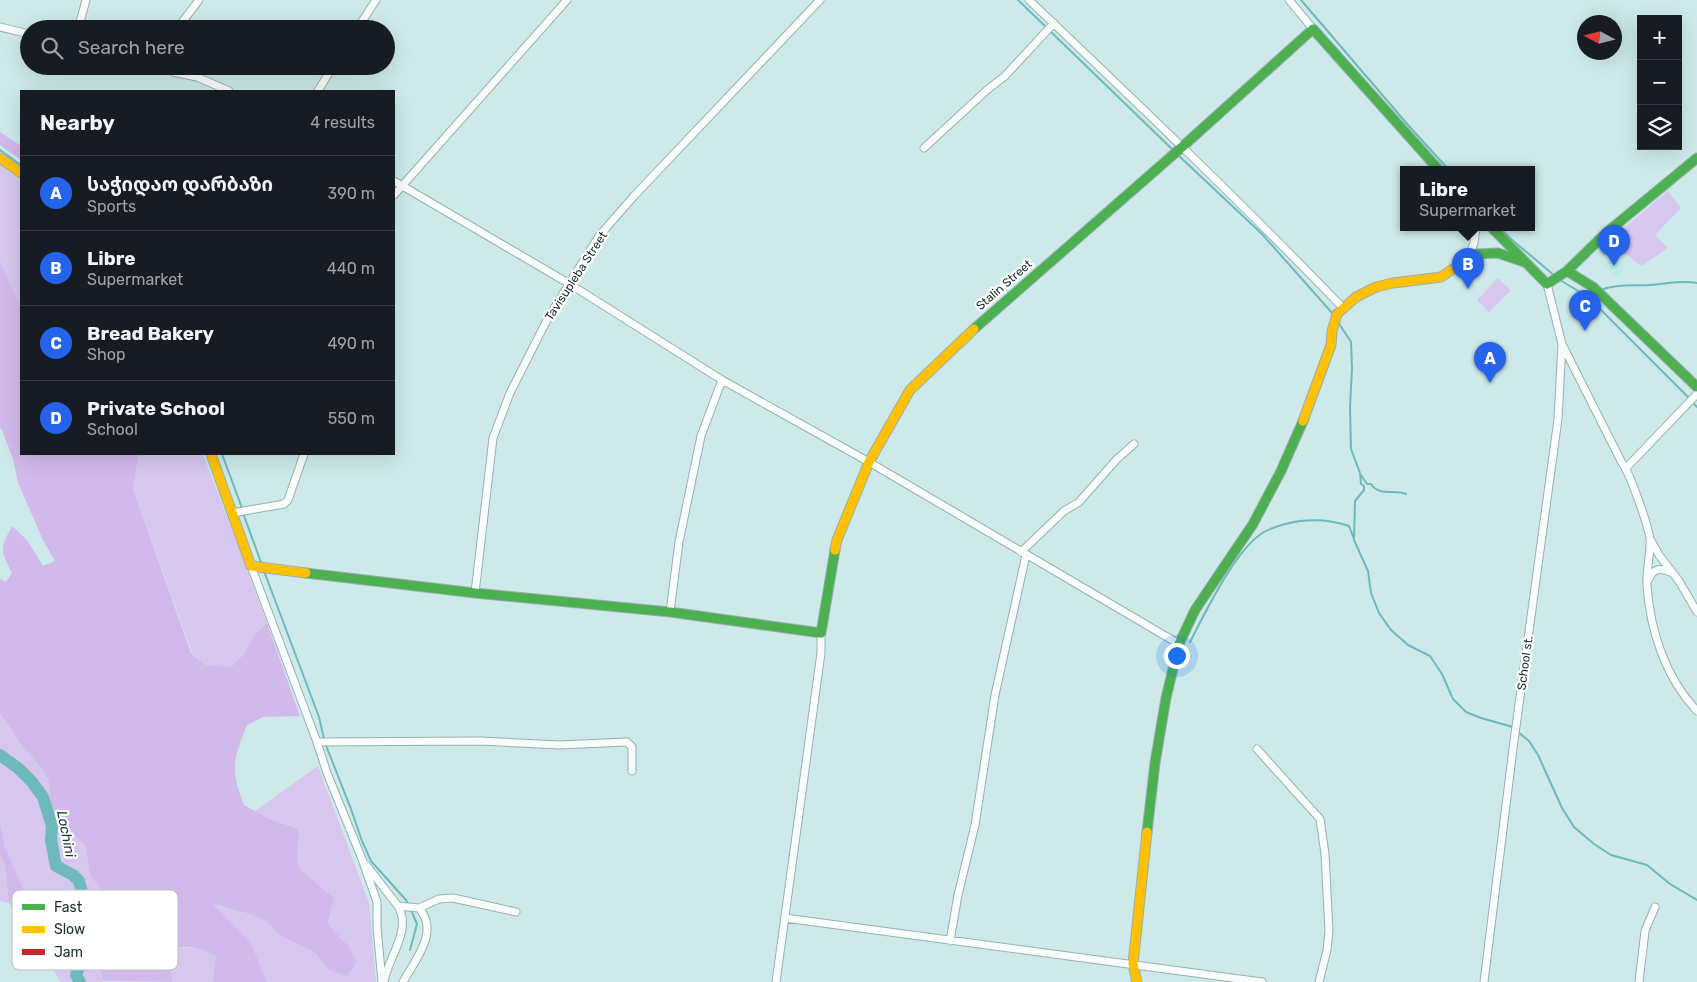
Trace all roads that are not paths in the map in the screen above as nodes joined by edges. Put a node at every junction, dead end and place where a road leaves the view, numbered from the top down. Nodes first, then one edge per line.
1 (86, 0) edge
2 (199, 0) edge
3 (376, 0) edge
4 (567, 0) edge
5 (820, 0) edge
6 (1029, 0) edge
7 (1289, 0) edge
8 (80, 20) edge
9 (184, 20) edge
10 (363, 20) edge
11 (1054, 23) junction
12 (0, 27) edge
13 (1313, 29) junction
14 (20, 32) edge
15 (187, 75) edge
16 (328, 75) edge
17 (227, 90) edge
18 (319, 90) edge
19 (1182, 147) junction
20 (924, 148) dead end
21 (0, 158) edge
22 (1697, 158) edge
23 (1435, 166) edge
24 (20, 172) edge
25 (395, 183) edge
26 (401, 186) junction
27 (395, 194) edge
28 (1476, 231) edge
29 (1495, 231) edge
30 (1468, 258) junction
31 (1524, 262) junction
32 (1566, 271) junction
33 (568, 283) junction
34 (1547, 284) junction
35 (1343, 308) junction
36 (1562, 344) junction
37 (722, 380) junction
38 (1697, 387) edge
39 (1697, 394) edge
40 (1134, 444) dead end
41 (211, 455) edge
42 (304, 455) edge
43 (869, 462) junction
44 (1626, 468) junction
45 (232, 513) junction
46 (1650, 538) junction
47 (1024, 554) junction
48 (251, 566) junction
49 (1672, 572) junction
50 (1647, 584) junction
51 (475, 593) junction
52 (670, 612) junction
53 (1697, 612) edge
54 (821, 633) junction
55 (1179, 644) junction
56 (1697, 711) edge
57 (317, 742) junction
58 (1257, 749) dead end
59 (632, 771) dead end
60 (362, 859) junction
61 (398, 906) junction
62 (1655, 907) dead end
63 (419, 908) junction
64 (516, 912) dead end
65 (785, 918) junction
66 (950, 941) junction
67 (1133, 964) junction
68 (382, 982) edge
69 (404, 982) edge
70 (776, 982) edge
71 (1137, 982) edge
72 (1262, 982) edge
73 (1320, 982) edge
74 (1484, 982) edge
75 (1639, 982) edge

1 - 8 street
2 - 9 street
3 - 10 street
4 - 26 street
5 - 33 street, Tavisupleba Street
6 - 11 street
7 - 13 street
11 - 19 street
11 - 20 street
12 - 14 street
13 - 19 street, Stalin Street
13 - 23 street
15 - 17 street
16 - 18 street
19 - 35 street
19 - 43 street, Stalin Street
21 - 24 street
22 - 32 street
25 - 26 street
26 - 27 street
26 - 33 street
28 - 30 street
29 - 31 street
30 - 31 street
30 - 35 street
31 - 34 street
32 - 34 street
32 - 38 street
33 - 37 street
33 - 51 street, Tavisupleba Street
34 - 36 street
35 - 55 street
36 - 44 street
36 - 74 street, School st.
37 - 43 street
37 - 52 street
39 - 44 street
40 - 47 street
41 - 45 street
42 - 45 street
43 - 47 street
43 - 54 street, Stalin Street
44 - 46 street
45 - 48 street
46 - 49 street
46 - 50 street
47 - 55 street
47 - 66 street
48 - 51 street
48 - 57 street
49 - 50 street
49 - 53 street
50 - 56 street
51 - 52 street
52 - 54 street
54 - 65 street
55 - 67 street
57 - 59 street
57 - 60 street
58 - 73 street
60 - 61 street
60 - 68 street
61 - 63 street
61 - 68 street
62 - 75 street
63 - 64 street
63 - 69 street
65 - 66 street
65 - 70 street
66 - 67 street
67 - 71 street
67 - 72 street

